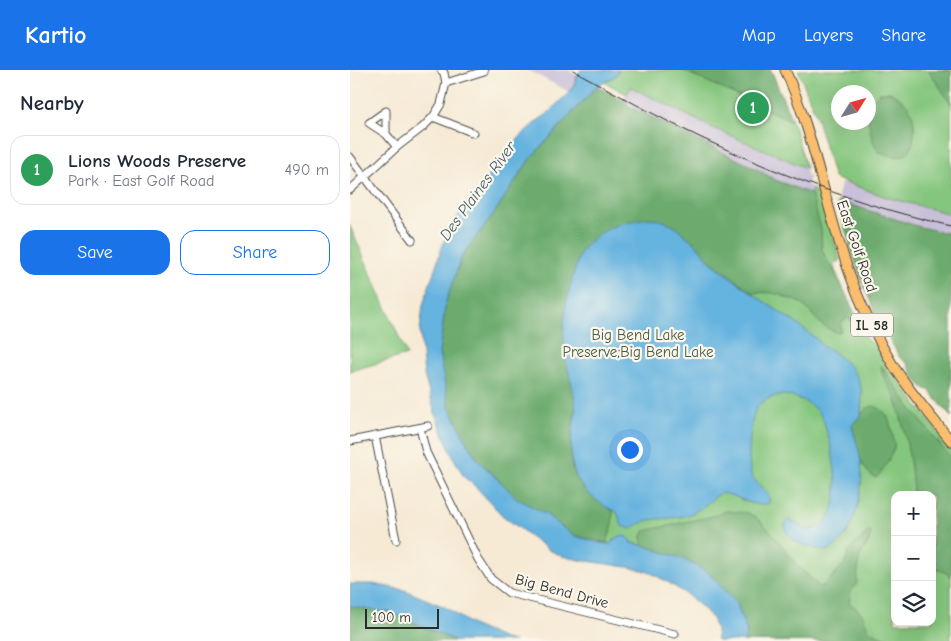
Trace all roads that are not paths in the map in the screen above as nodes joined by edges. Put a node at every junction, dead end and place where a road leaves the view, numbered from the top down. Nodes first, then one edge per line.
1 (441, 70) edge
2 (785, 70) edge
3 (484, 71) edge
4 (446, 83) junction
5 (432, 117) junction
6 (474, 133) dead end
7 (386, 134) dead end
8 (397, 147) junction
9 (350, 157) edge
10 (364, 176) junction
11 (350, 190) edge
12 (412, 240) dead end
13 (374, 436) junction
14 (350, 441) edge
15 (951, 441) edge
16 (396, 540) dead end
17 (675, 634) dead end

1 - 4 street
2 - 15 main road, East Golf Road / IL 58
3 - 4 street
4 - 5 street
5 - 6 street
5 - 8 street
7 - 8 street
8 - 10 street
9 - 10 street
10 - 11 street
10 - 12 street
13 - 14 street
13 - 16 street
13 - 17 street, Big Bend Drive

